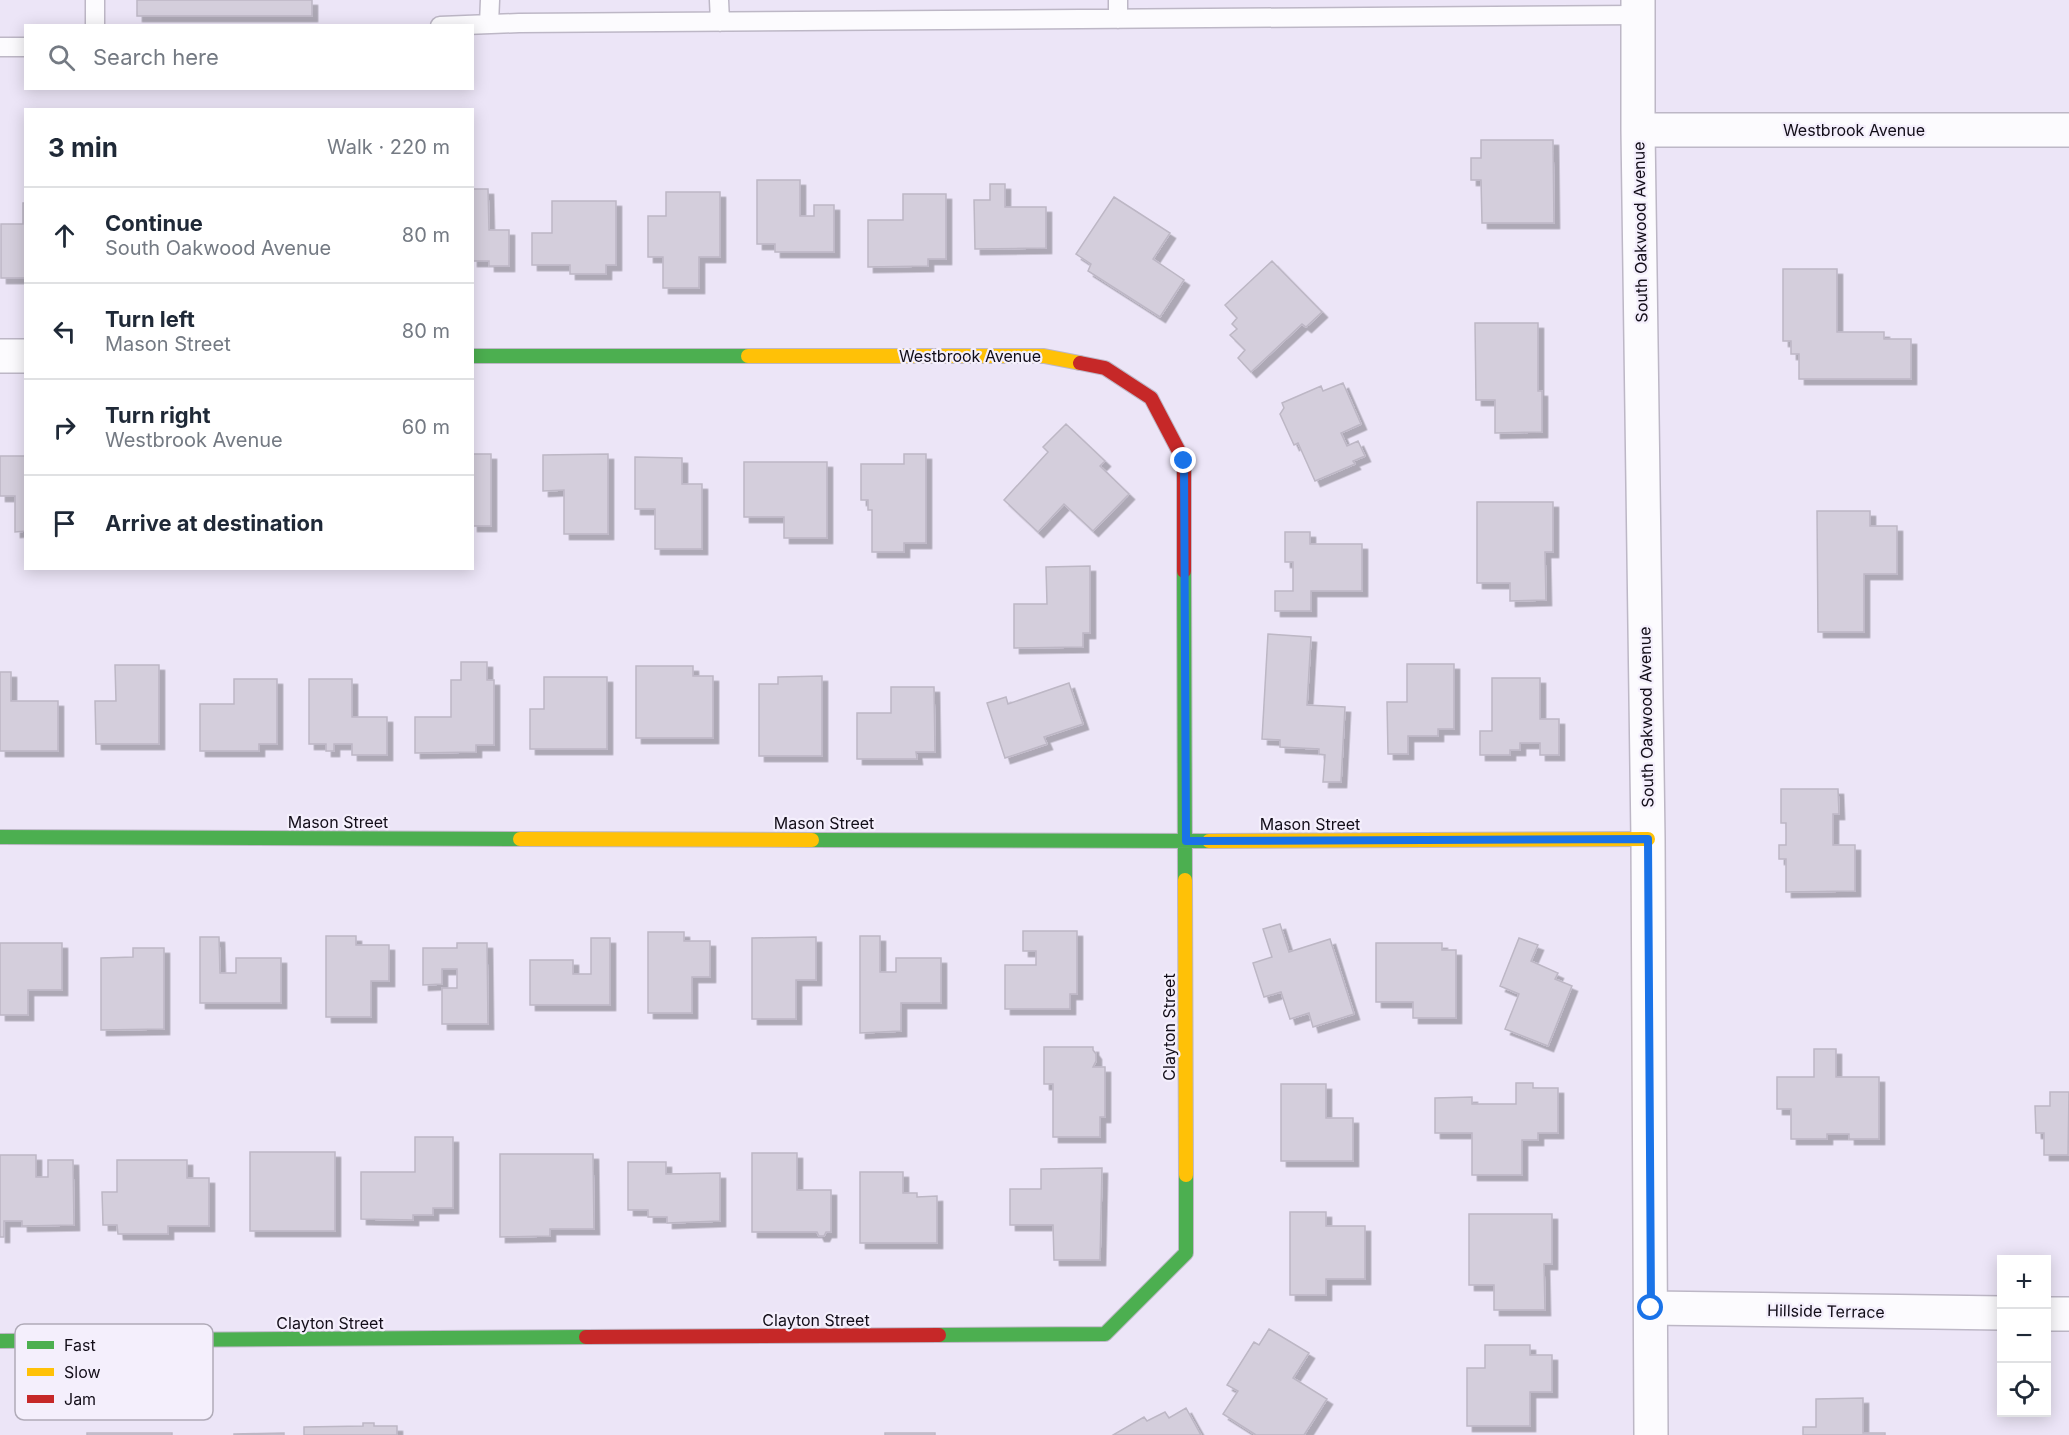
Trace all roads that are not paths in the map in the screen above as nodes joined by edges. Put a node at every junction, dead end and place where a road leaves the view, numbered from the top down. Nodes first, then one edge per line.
1 (95, 0) edge
2 (490, 0) edge
3 (719, 0) edge
4 (1118, 0) edge
5 (1638, 8) edge
6 (1118, 19) junction
7 (720, 22) junction
8 (95, 24) edge
9 (489, 24) junction
10 (474, 25) edge
11 (0, 47) edge
12 (24, 47) edge
13 (1638, 130) junction
14 (2069, 130) edge
15 (0, 356) edge
16 (24, 356) edge
17 (474, 356) edge
18 (0, 837) edge
19 (1648, 839) junction
20 (1186, 841) junction
21 (1651, 1308) junction
22 (1997, 1313) edge
23 (2051, 1314) edge
24 (2069, 1314) edge
25 (213, 1340) edge
26 (0, 1341) edge
27 (15, 1341) edge
28 (1651, 1435) edge

1 - 8 lane
2 - 9 lane
3 - 7 lane
4 - 6 lane
5 - 6 lane
5 - 13 street, South Oakwood Avenue
6 - 7 lane
7 - 9 lane
9 - 10 lane
11 - 12 lane
13 - 14 street, Westbrook Avenue
13 - 19 street, South Oakwood Avenue
15 - 16 street
17 - 20 street, Westbrook Avenue
18 - 20 street, Mason Street
19 - 20 street, Mason Street
19 - 21 street, South Oakwood Avenue
20 - 25 street, Clayton Street
21 - 22 street, Hillside Terrace
21 - 28 street, South Oakwood Avenue
23 - 24 street
26 - 27 street, Clayton Street

